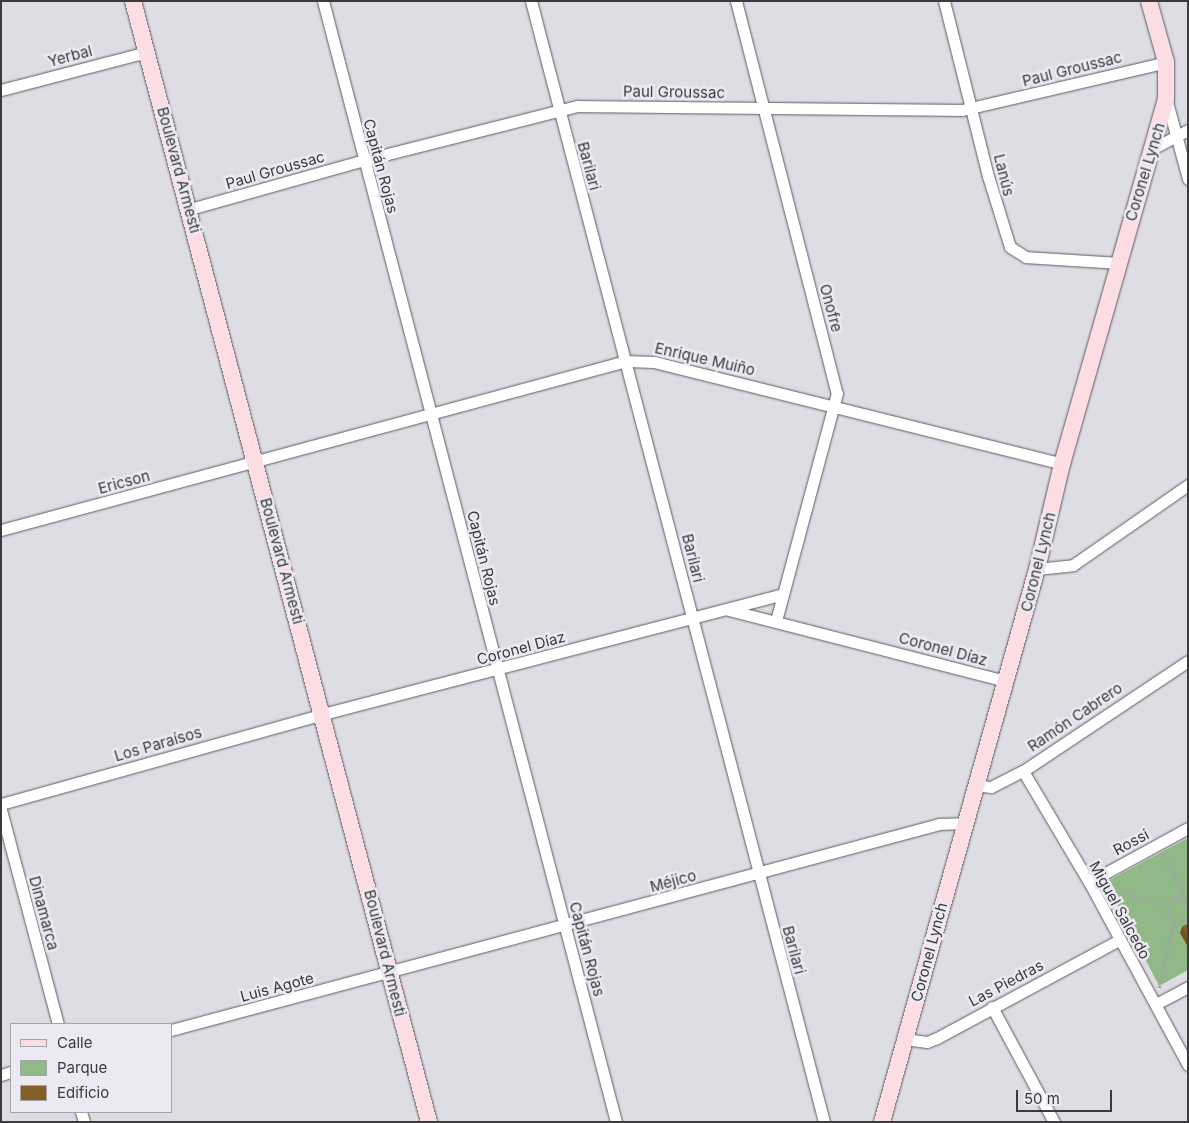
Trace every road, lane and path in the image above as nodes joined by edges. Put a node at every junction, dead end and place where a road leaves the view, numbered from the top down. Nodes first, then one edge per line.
1 (133, 1) edge
2 (323, 1) edge
3 (531, 1) edge
4 (736, 1) edge
5 (944, 1) edge
6 (1150, 1) edge
7 (147, 52) junction
8 (1166, 62) junction
9 (1, 90) edge
10 (1166, 100) junction
11 (972, 108) junction
12 (558, 109) junction
13 (763, 109) junction
14 (1188, 130) edge
15 (1176, 137) junction
16 (1152, 149) junction
17 (364, 160) junction
18 (1188, 179) edge
19 (190, 209) junction
20 (1118, 263) junction
21 (626, 361) junction
22 (835, 405) junction
23 (432, 415) junction
24 (255, 462) junction
25 (1062, 464) junction
26 (1188, 485) edge
27 (1, 530) edge
28 (1037, 569) junction
29 (783, 594) junction
30 (727, 609) junction
31 (692, 618) junction
32 (776, 621) junction
33 (1188, 660) edge
34 (498, 670) junction
35 (1006, 681) junction
36 (323, 714) junction
37 (1023, 771) junction
38 (976, 785) junction
39 (1, 804) edge
40 (1, 810) edge
41 (964, 823) junction
42 (1188, 828) edge
43 (1160, 844) junction
44 (758, 874) junction
45 (1089, 882) junction
46 (1187, 902) edge
47 (1168, 907) junction
48 (1188, 919) edge
49 (1174, 921) junction
50 (566, 926) junction
51 (1119, 940) junction
52 (390, 973) junction
53 (1188, 987) edge
54 (1156, 1004) junction
55 (992, 1007) junction
56 (58, 1023) edge
57 (172, 1030) edge
58 (905, 1039) junction
59 (1188, 1065) edge
60 (429, 1122) edge
61 (616, 1122) edge
62 (824, 1122) edge
63 (882, 1122) edge
64 (1054, 1122) edge

1 - 7 street, Boulevard Armesti
2 - 17 street, Capitán Rojas
3 - 12 street, Barilari
4 - 13 street, Onofre
5 - 11 street, Lanús
6 - 8 street, Coronel Lynch
7 - 9 street, Yerbal
7 - 19 street, Boulevard Armesti
8 - 10 street, Coronel Lynch
8 - 11 street, Paul Groussac
10 - 15 street
10 - 16 street, Coronel Lynch
11 - 13 street, Paul Groussac
11 - 20 street, Lanús
12 - 13 street, Paul Groussac
12 - 17 street, Paul Groussac
12 - 21 street, Barilari
13 - 22 street, Onofre
14 - 15 street
15 - 16 street
15 - 18 street
16 - 20 street, Coronel Lynch
17 - 19 street, Paul Groussac
17 - 23 street, Capitán Rojas
19 - 24 street, Boulevard Armesti
20 - 25 street, Coronel Lynch
21 - 22 street, Enrique Muiño
21 - 23 street, Enrique Muiño
21 - 31 street, Barilari
22 - 25 street, Enrique Muiño
22 - 29 street, Onofre
23 - 24 street, Enrique Muiño
23 - 34 street, Capitán Rojas
24 - 27 street, Ericson
24 - 36 street, Boulevard Armesti
25 - 28 street, Coronel Lynch
26 - 28 street
28 - 35 street, Coronel Lynch
29 - 30 street, Coronel Díaz
29 - 32 street, Onofre
30 - 31 street, Coronel Díaz
30 - 32 street, Coronel Díaz
31 - 34 street, Coronel Díaz
31 - 44 street, Barilari
32 - 35 street, Coronel Díaz
33 - 37 street, Ramón Cabrero
34 - 36 street, Coronel Díaz
34 - 50 street, Capitán Rojas
35 - 38 street, Coronel Lynch
36 - 39 street, Los Paraísos
36 - 52 street, Boulevard Armesti
37 - 38 street, Ramón Cabrero
37 - 45 street, Miguel Salcedo
38 - 41 street, Coronel Lynch
40 - 56 street, Dinamarca
41 - 44 street, Méjico
41 - 58 street, Coronel Lynch
42 - 43 street, Rossi
43 - 45 street, Rossi
43 - 46 path
44 - 50 street, Méjico
44 - 62 street, Barilari
45 - 47 path
45 - 51 street, Miguel Salcedo
46 - 47 path
47 - 49 path
48 - 49 path
49 - 54 path
50 - 52 street, Méjico
50 - 61 street, Capitán Rojas
51 - 54 street, Miguel Salcedo
51 - 55 street, Las Piedras
52 - 57 street, Luis Agote
52 - 60 street, Boulevard Armesti
53 - 54 street
54 - 59 street, Miguel Salcedo
55 - 58 street, Las Piedras
55 - 64 street
58 - 63 street, Coronel Lynch

